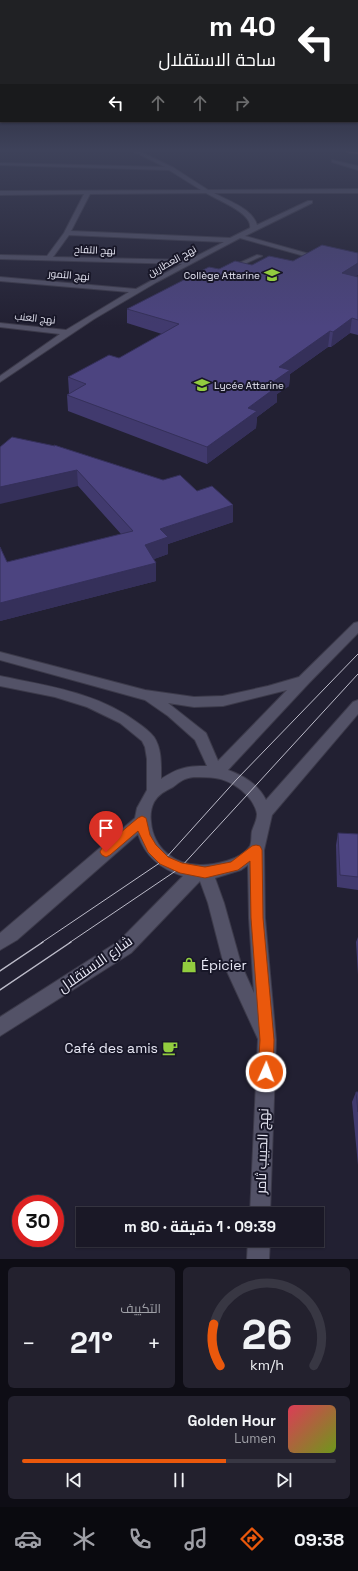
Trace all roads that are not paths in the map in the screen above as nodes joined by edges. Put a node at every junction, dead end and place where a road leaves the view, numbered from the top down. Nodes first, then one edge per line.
1 (79, 210) edge
2 (241, 210) edge
3 (294, 210) edge
4 (253, 229) junction
5 (67, 233) junction
6 (239, 236) junction
7 (230, 240) junction
8 (259, 256) dead end
9 (0, 257) edge
10 (49, 258) junction
11 (189, 262) junction
12 (300, 264) edge
13 (224, 272) edge
14 (0, 279) edge
15 (154, 282) junction
16 (162, 284) dead end
17 (137, 291) junction
18 (0, 325) edge
19 (67, 332) junction
20 (0, 380) edge
21 (358, 626) edge
22 (0, 656) edge
23 (304, 680) junction
24 (0, 681) edge
25 (145, 695) junction
26 (358, 705) edge
27 (216, 772) junction
28 (154, 790) junction
29 (264, 814) junction
30 (142, 821) junction
31 (256, 850) junction
32 (202, 873) junction
33 (0, 942) edge
34 (0, 1027) edge
35 (267, 1040) junction
36 (260, 1207) edge
37 (259, 1247) edge
38 (258, 1259) edge

1 - 5 street
2 - 4 street
3 - 4 street, نهج العطارين
4 - 6 street, نهج العطارين
5 - 7 street
5 - 10 street
6 - 7 street, نهج العطارين
6 - 12 street
7 - 11 street, نهج العطارين
8 - 13 street
9 - 10 street, نهج التفاح
10 - 11 street, نهج التفاح
11 - 15 street, نهج العطارين
14 - 17 street, نهج التمور
15 - 16 street
15 - 17 street, نهج العطارين
17 - 19 street, نهج العطارين
18 - 19 street, نهج العنب
19 - 20 street, نهج العطارين
21 - 23 street
22 - 25 street
23 - 25 street
23 - 27 street
24 - 28 street
25 - 27 street
26 - 29 street
27 - 28 street
27 - 29 street
28 - 30 street
29 - 31 street
30 - 32 street
30 - 33 street
31 - 32 street
31 - 35 street, نهج الحبيب ثامر
32 - 34 street, شارع الاستقلال
32 - 35 street, نهج الحبيب ثامر
35 - 36 street, نهج الحبيب ثامر
37 - 38 street

